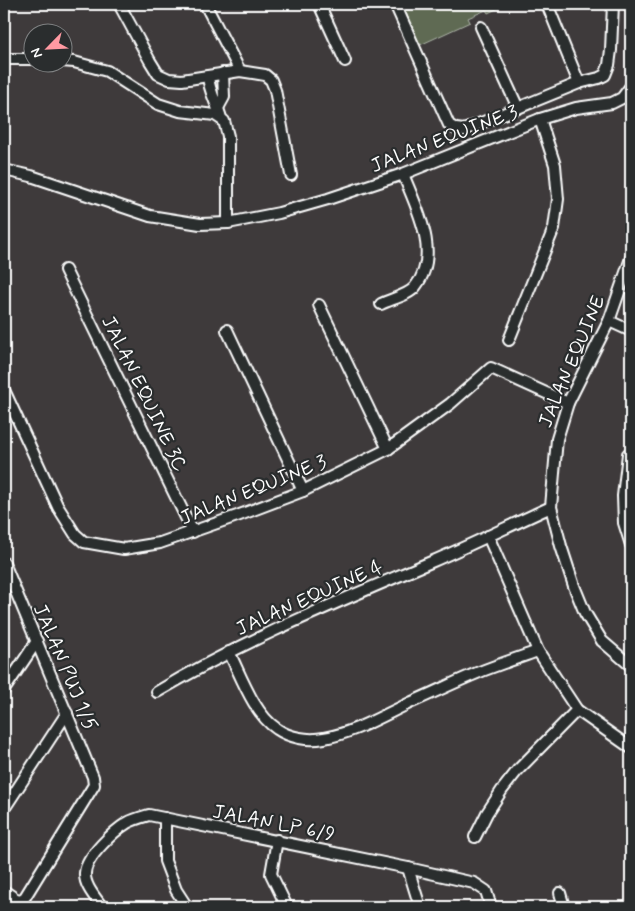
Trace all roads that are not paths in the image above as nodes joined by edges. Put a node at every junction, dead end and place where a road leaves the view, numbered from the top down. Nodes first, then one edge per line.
1 (119, 4) edge
2 (204, 4) edge
3 (319, 4) edge
4 (395, 4) edge
5 (547, 4) edge
6 (613, 4) edge
7 (481, 27) dead end
8 (4, 59) edge
9 (22, 59) edge
10 (345, 61) dead end
11 (72, 63) edge
12 (240, 71) junction
13 (223, 73) junction
14 (208, 76) junction
15 (582, 82) junction
16 (631, 86) edge
17 (518, 108) junction
18 (220, 113) junction
19 (540, 119) junction
20 (4, 170) edge
21 (403, 174) junction
22 (291, 175) dead end
23 (228, 223) junction
24 (631, 258) edge
25 (65, 270) dead end
26 (381, 304) dead end
27 (319, 305) dead end
28 (609, 321) junction
29 (227, 330) dead end
30 (631, 331) edge
31 (509, 340) dead end
32 (4, 390) edge
33 (568, 403) junction
34 (388, 449) junction
35 (628, 454) dead end
36 (303, 491) junction
37 (551, 507) junction
38 (193, 532) junction
39 (488, 536) junction
40 (631, 546) edge
41 (5, 570) edge
42 (37, 641) junction
43 (538, 651) junction
44 (229, 652) junction
45 (631, 666) edge
46 (4, 690) edge
47 (157, 692) dead end
48 (577, 710) junction
49 (67, 713) junction
50 (631, 748) edge
51 (4, 810) edge
52 (165, 818) junction
53 (476, 837) dead end
54 (277, 840) junction
55 (408, 868) junction
56 (4, 891) edge
57 (560, 893) dead end
58 (490, 902) edge
59 (102, 907) edge
60 (188, 907) edge
61 (287, 907) edge
62 (420, 907) edge
63 (564, 907) edge

1 - 14 street
2 - 12 street
3 - 10 street
4 - 17 street
5 - 15 street
6 - 15 street
7 - 17 street
8 - 9 street
11 - 18 street
12 - 13 street
12 - 22 street
13 - 14 street
13 - 18 street
14 - 18 street
15 - 17 street
16 - 19 street, JALAN EQUINE 3
18 - 23 street
19 - 21 street, JALAN EQUINE 3
19 - 31 street
20 - 23 street, JALAN EQUINE 3
21 - 23 street, JALAN EQUINE 3
21 - 26 street
24 - 28 street, JALAN EQUINE
25 - 38 street, JALAN EQUINE 3C
27 - 34 street
28 - 30 street
28 - 33 street, JALAN EQUINE
29 - 36 street
32 - 38 street, JALAN EQUINE 3
33 - 34 street, JALAN EQUINE 3
33 - 37 street, JALAN EQUINE
34 - 36 street, JALAN EQUINE 3
35 - 40 street
36 - 38 street, JALAN EQUINE 3
37 - 39 street, JALAN EQUINE 4
37 - 45 street, JALAN EQUINE
39 - 43 street
39 - 44 street, JALAN EQUINE 4
41 - 42 street, JALAN PUJ 1/5
42 - 46 street
42 - 49 street, JALAN PUJ 1/5
43 - 44 street, JALAN EQUINE 4
43 - 48 street
44 - 47 street
48 - 50 street
48 - 53 street
49 - 51 street
49 - 56 street, JALAN PUJ 1/5
52 - 54 street, JALAN LP 6/9
52 - 59 street, JALAN LP 6/9
52 - 60 street
54 - 55 street, JALAN LP 6/9
54 - 61 street
55 - 58 street, JALAN LP 6/9
55 - 62 street
57 - 63 street

